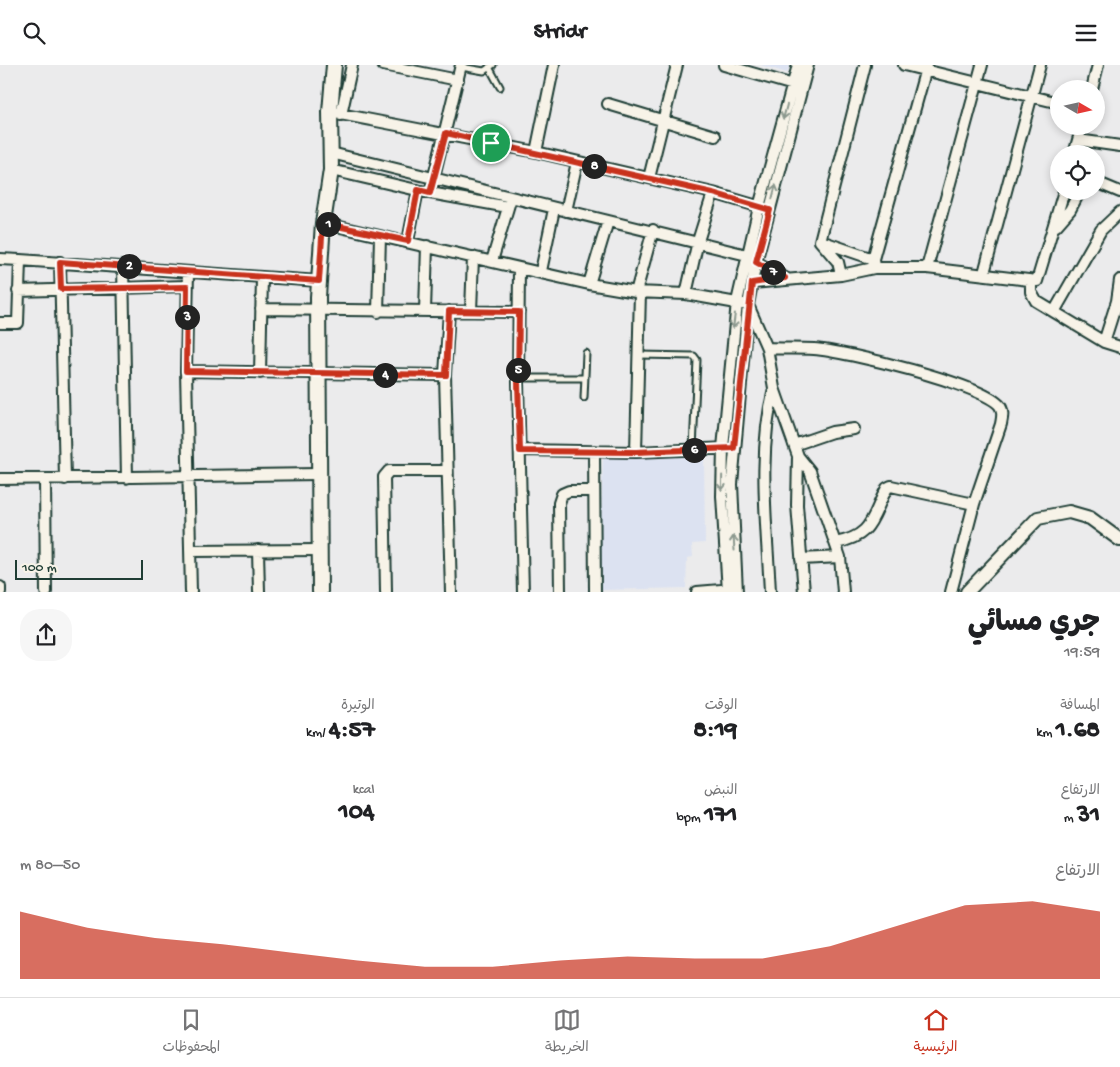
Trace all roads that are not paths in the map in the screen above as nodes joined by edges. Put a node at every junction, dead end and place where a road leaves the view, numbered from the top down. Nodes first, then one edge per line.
1 (334, 65) edge
2 (352, 65) edge
3 (383, 65) edge
4 (554, 65) edge
5 (676, 65) edge
6 (724, 65) edge
7 (798, 65) edge
8 (808, 65) edge
9 (865, 65) edge
10 (904, 65) edge
11 (982, 65) edge
12 (1040, 65) edge
13 (1098, 65) edge
14 (461, 66) edge
15 (491, 66) edge
16 (927, 67) edge
17 (458, 80) junction
18 (1094, 80) edge
19 (977, 82) junction
20 (797, 86) junction
21 (500, 87) dead end
22 (1032, 95) junction
23 (1050, 100) edge
24 (608, 104) dead end
25 (336, 113) junction
26 (662, 119) junction
27 (446, 133) junction
28 (1079, 135) edge
29 (716, 136) dead end
30 (1078, 140) junction
31 (1077, 145) edge
32 (1120, 146) edge
33 (536, 152) junction
34 (331, 153) junction
35 (577, 162) junction
36 (331, 170) junction
37 (433, 178) junction
38 (649, 178) junction
39 (1105, 185) edge
40 (418, 190) junction
41 (1120, 191) edge
42 (430, 193) junction
43 (713, 193) junction
44 (511, 196) junction
45 (1061, 200) edge
46 (1075, 200) edge
47 (508, 207) junction
48 (759, 207) junction
49 (554, 209) junction
50 (770, 210) junction
51 (566, 211) junction
52 (1120, 212) edge
53 (608, 221) junction
54 (323, 223) junction
55 (1053, 229) junction
56 (652, 230) junction
57 (380, 236) junction
58 (408, 241) junction
59 (698, 241) junction
60 (820, 241) junction
61 (427, 246) junction
62 (747, 255) junction
63 (473, 257) junction
64 (0, 259) edge
65 (20, 260) junction
66 (492, 261) junction
67 (60, 262) junction
68 (756, 262) junction
69 (874, 263) junction
70 (122, 266) junction
71 (927, 267) junction
72 (519, 269) junction
73 (541, 271) junction
74 (188, 272) junction
75 (984, 273) junction
76 (841, 275) junction
77 (262, 277) junction
78 (785, 278) junction
79 (1120, 280) edge
80 (319, 281) junction
81 (1031, 282) junction
82 (589, 283) junction
83 (752, 283) junction
84 (187, 287) junction
85 (61, 289) junction
86 (123, 289) junction
87 (18, 291) junction
88 (638, 292) junction
89 (686, 294) junction
90 (737, 302) junction
91 (748, 305) junction
92 (261, 309) junction
93 (318, 310) junction
94 (378, 311) junction
95 (425, 311) junction
96 (449, 311) junction
97 (471, 311) junction
98 (519, 312) junction
99 (1054, 312) junction
100 (0, 323) edge
101 (1104, 342) junction
102 (1120, 347) edge
103 (767, 348) junction
104 (586, 353) dead end
105 (640, 355) junction
106 (186, 371) junction
107 (260, 373) junction
108 (317, 374) junction
109 (446, 375) junction
110 (518, 377) junction
111 (584, 378) junction
112 (774, 388) junction
113 (584, 399) dead end
114 (854, 429) dead end
115 (794, 445) junction
116 (734, 448) junction
117 (723, 449) junction
118 (692, 450) junction
119 (520, 451) junction
120 (594, 451) junction
121 (636, 452) junction
122 (798, 456) junction
123 (447, 471) junction
124 (318, 474) junction
125 (189, 477) junction
126 (127, 478) junction
127 (0, 479) edge
128 (65, 479) junction
129 (45, 480) junction
130 (594, 491) junction
131 (974, 504) junction
132 (1120, 540) edge
133 (835, 543) junction
134 (258, 550) junction
135 (319, 550) junction
136 (190, 551) junction
137 (840, 557) junction
138 (801, 559) junction
139 (0, 587) edge
140 (733, 590) edge
141 (0, 592) edge
142 (46, 592) edge
143 (191, 592) edge
144 (259, 592) edge
145 (320, 592) edge
146 (386, 592) edge
147 (451, 592) edge
148 (523, 592) edge
149 (560, 592) edge
150 (595, 592) edge
151 (697, 592) edge
152 (770, 592) edge
153 (804, 592) edge
154 (843, 592) edge
155 (950, 592) edge
156 (967, 592) edge

1 - 25 main road
2 - 25 street
3 - 17 street
4 - 33 street
5 - 26 street
6 - 20 street
7 - 20 street
8 - 20 street
9 - 60 street
10 - 16 street
11 - 19 street
12 - 22 street
13 - 18 street
14 - 15 lane
14 - 17 street
15 - 21 lane
16 - 19 street
16 - 69 street
17 - 27 street
19 - 22 street
19 - 71 street
20 -> 48 street
50 -> 20 street
22 - 23 street
22 - 75 street
24 - 26 street
25 - 27 street
25 - 34 main road
26 - 29 street
26 - 38 street
27 - 33 street
27 - 37 street
28 - 30 street
30 - 31 street
30 - 32 street
33 - 35 street
34 - 36 main road
34 - 37 street
35 - 38 street
35 - 51 street
36 - 40 street
36 - 54 main road
37 - 42 street
37 - 44 street
38 - 43 street
39 - 41 street
40 - 42 street
40 - 58 street
42 - 47 street
43 - 48 street
43 - 59 street
44 - 47 street
44 - 49 street
45 - 55 street
46 - 55 street
47 - 66 street
48 - 50 street
48 - 62 street
49 - 51 street
49 - 73 street
50 - 68 street
51 - 53 street
52 - 99 street
53 - 56 street
53 - 82 street
54 - 57 street
54 - 80 main road
55 - 81 street
56 - 59 street
56 - 88 street
57 - 58 street
57 - 94 street
58 - 61 street
59 - 62 street
59 - 89 street
60 - 69 street
60 - 76 street
61 - 63 street
61 - 95 street
62 - 90 street
63 - 66 street
63 - 97 street
64 - 65 street
65 - 67 street
65 - 87 street
66 - 72 street
67 - 70 street
67 - 85 street
68 - 78 street
68 - 83 street
69 - 71 street
69 - 76 street
70 - 74 street
70 - 86 street
71 - 75 street
72 - 73 street
72 - 98 street
73 - 82 street
74 - 77 street
74 - 84 street
75 - 81 street
76 - 78 street
77 - 80 street
77 - 92 street
78 - 83 street
79 - 101 street
80 - 93 main road
81 - 99 street
82 - 88 street
83 - 91 street
84 - 86 street
84 - 106 street
85 - 86 street
85 - 87 street
85 - 128 street
86 - 126 street
87 - 100 street
88 - 89 street
88 - 105 street
89 - 90 street
90 - 91 street
90 -> 117 street
91 - 103 street
91 - 116 street
92 - 93 street
92 - 107 street
93 - 94 street
93 - 108 main road
94 - 95 street
95 - 96 street
96 - 97 street
96 - 109 street
97 - 98 street
98 - 110 street
99 - 101 street
101 - 102 street
103 - 112 street
103 - 131 street
104 - 111 lane
105 - 118 lane
105 - 121 street
106 - 107 street
106 - 125 street
107 - 108 street
108 - 109 street
108 - 124 main road
109 - 123 street
110 - 111 lane
110 - 119 street
111 - 113 lane
112 - 115 street
112 - 152 street
114 - 115 street
115 - 122 street
116 - 117 street
140 -> 116 street
117 - 118 street
117 -> 140 street
118 - 121 street
119 - 120 street
119 - 148 street
120 - 121 street
120 - 130 street
122 - 133 street
122 - 138 street
123 - 146 street
123 - 147 street
124 - 125 street
124 - 135 main road
125 - 126 street
125 - 136 street
126 - 128 street
127 - 129 street
128 - 129 street
129 - 142 street
130 - 149 street
130 - 150 street
131 - 133 street
131 - 155 street
132 - 156 street
133 - 137 street
134 - 135 street
134 - 136 street
134 - 144 street
135 - 145 main road
136 - 143 street
137 - 138 street
137 - 154 street
138 - 153 street
139 - 141 street
140 - 151 street

